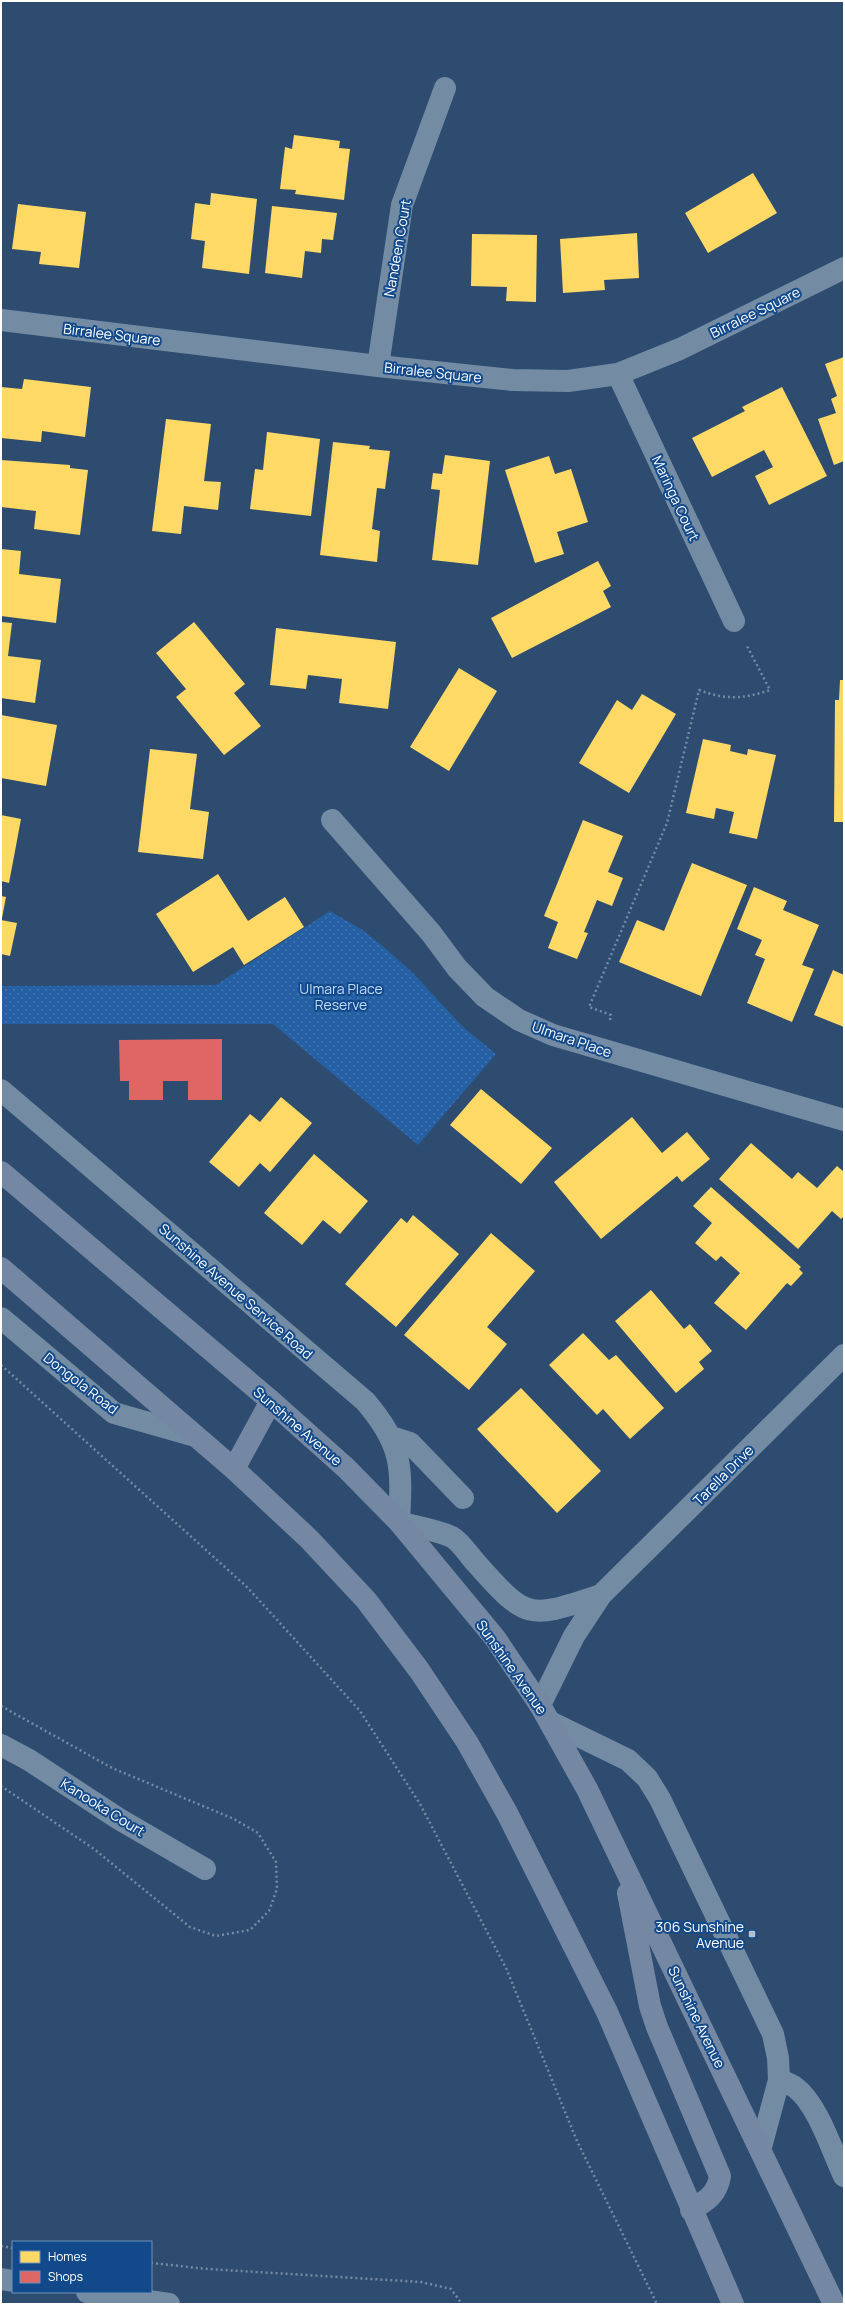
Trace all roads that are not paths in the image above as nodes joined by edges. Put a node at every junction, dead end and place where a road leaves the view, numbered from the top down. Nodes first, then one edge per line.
1 (445, 88) dead end
2 (844, 268) edge
3 (1, 320) edge
4 (378, 366) junction
5 (618, 374) junction
6 (734, 621) road end
7 (332, 820) dead end
8 (1, 1090) edge
9 (844, 1120) edge
10 (1, 1172) edge
11 (1, 1268) edge
12 (1, 1318) edge
13 (844, 1355) edge
14 (271, 1401) junction
15 (195, 1436) junction
16 (391, 1437) junction
17 (234, 1469) junction
18 (463, 1498) dead end
19 (399, 1522) junction
20 (601, 1595) junction
21 (545, 1713) junction
22 (1, 1744) edge
23 (623, 1863) junction
24 (205, 1869) dead end
25 (779, 2080) junction
26 (761, 2147) junction
27 (844, 2176) edge
28 (691, 2210) junction
29 (1, 2279) edge
30 (12, 2281) edge
31 (94, 2293) edge
32 (833, 2299) edge
33 (169, 2304) edge
34 (733, 2304) edge

1 - 4 street, Nandeen Court
2 - 5 street, Birralee Square
3 - 4 street, Birralee Square
4 - 5 street, Birralee Square
5 - 6 street, Maringa Court
7 - 9 street, Ulmara Place
8 - 16 street, Sunshine Avenue Service Road
10 - 14 main road, Sunshine Avenue
11 - 15 main road
12 - 15 street, Dongola Road
13 - 20 street, Tarella Drive
14 - 17 main road
14 - 19 main road, Sunshine Avenue
15 - 17 main road
16 - 18 street
16 - 19 street, Sunshine Avenue Service Road
17 - 28 main road
19 - 20 street, Tarella Drive
19 - 21 main road, Sunshine Avenue
20 - 21 street, Tarella Drive
21 - 23 main road, Sunshine Avenue
21 - 25 street
22 - 24 street, Kanooka Court
23 - 26 main road, Sunshine Avenue
23 - 28 main road
25 - 26 street
25 - 27 street
26 - 32 main road, Sunshine Avenue
28 - 34 main road
29 - 30 street
31 - 33 street

